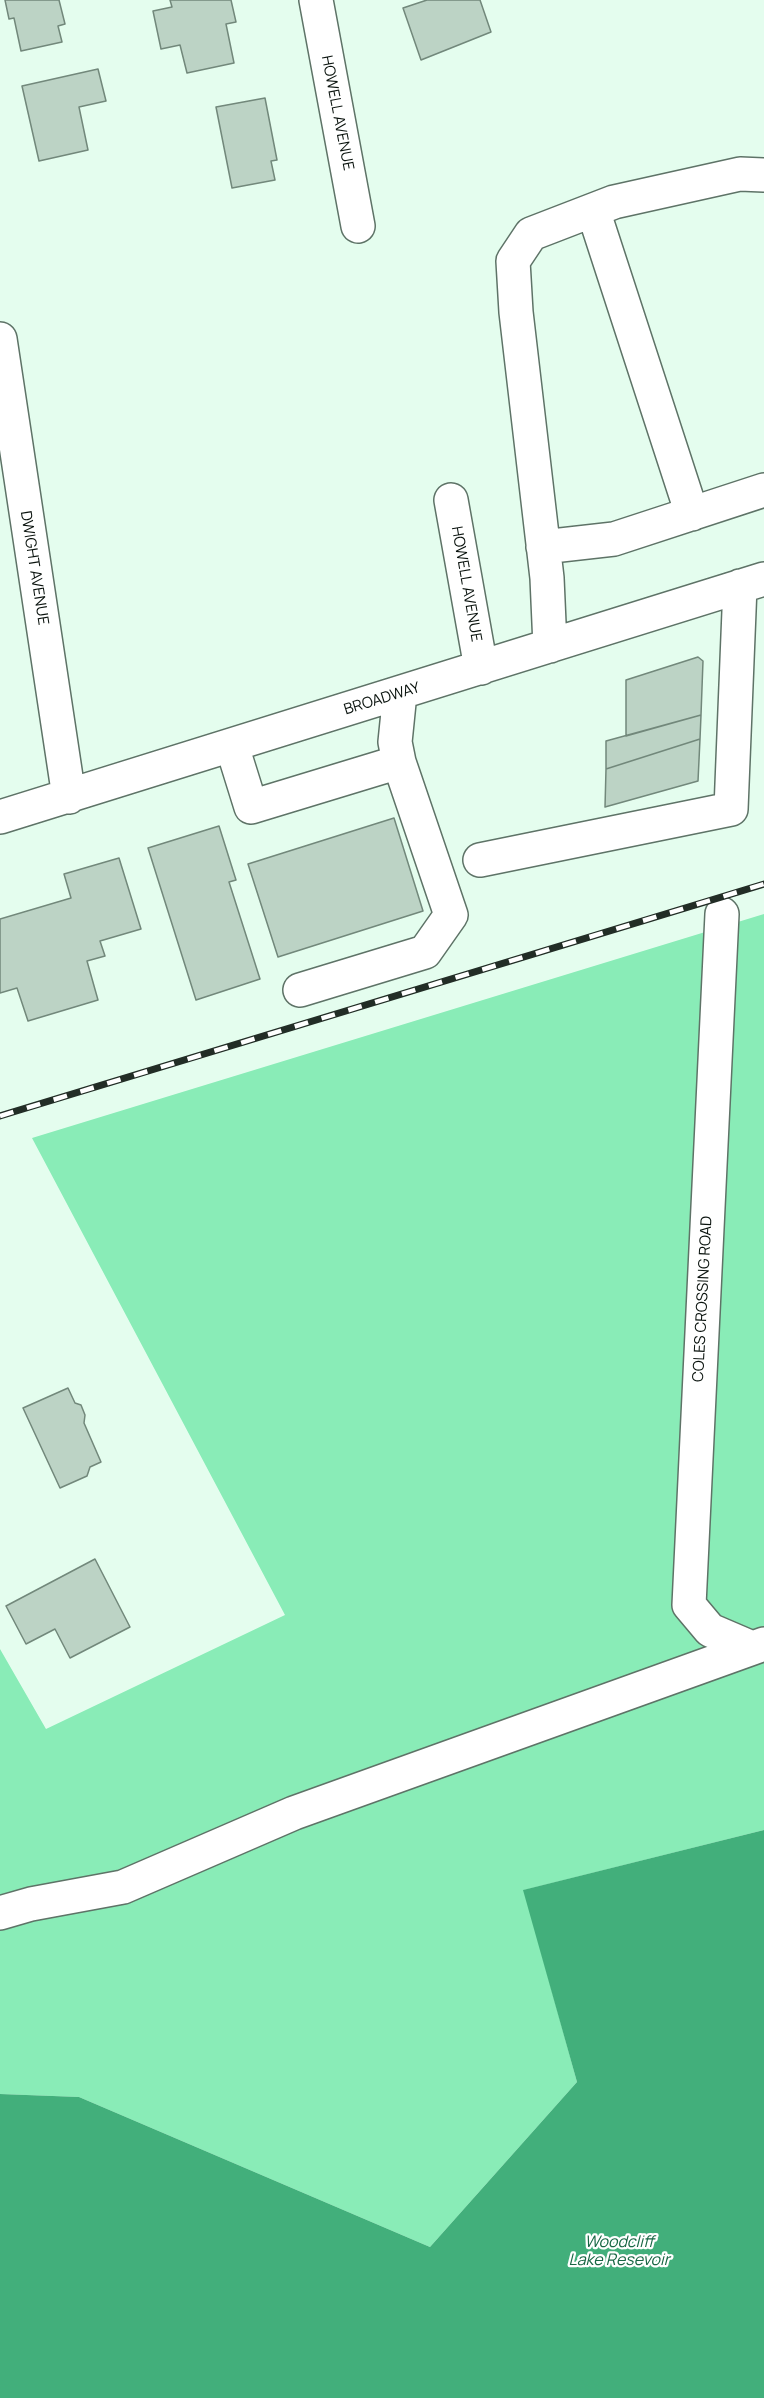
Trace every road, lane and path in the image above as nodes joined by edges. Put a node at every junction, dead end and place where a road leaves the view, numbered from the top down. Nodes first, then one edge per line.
1 (316, 0) edge
2 (764, 175) edge
3 (593, 210) junction
4 (358, 226) dead end
5 (0, 339) edge
6 (764, 490) edge
7 (451, 500) dead end
8 (692, 514) junction
9 (545, 563) junction
10 (752, 583) edge
11 (549, 646) junction
12 (481, 668) junction
13 (400, 693) junction
14 (232, 746) junction
15 (399, 762) junction
16 (69, 797) junction
17 (0, 818) edge
18 (480, 860) dead end
19 (722, 914) dead end
20 (300, 990) dead end
21 (758, 1646) edge
22 (0, 1913) edge

1 - 4 street, HOWELL AVENUE
2 - 3 street
3 - 8 street
3 - 9 street
5 - 16 street, DWIGHT AVENUE
6 - 8 street
7 - 12 street, HOWELL AVENUE
8 - 9 street
9 - 11 street
10 - 11 street, BROADWAY
10 - 18 street
11 - 12 street, BROADWAY
12 - 13 street, BROADWAY
13 - 14 street, BROADWAY
13 - 15 street
14 - 15 street
14 - 16 street, BROADWAY
15 - 20 street
16 - 17 street, BROADWAY
19 - 21 street, COLES CROSSING ROAD
21 - 22 street

